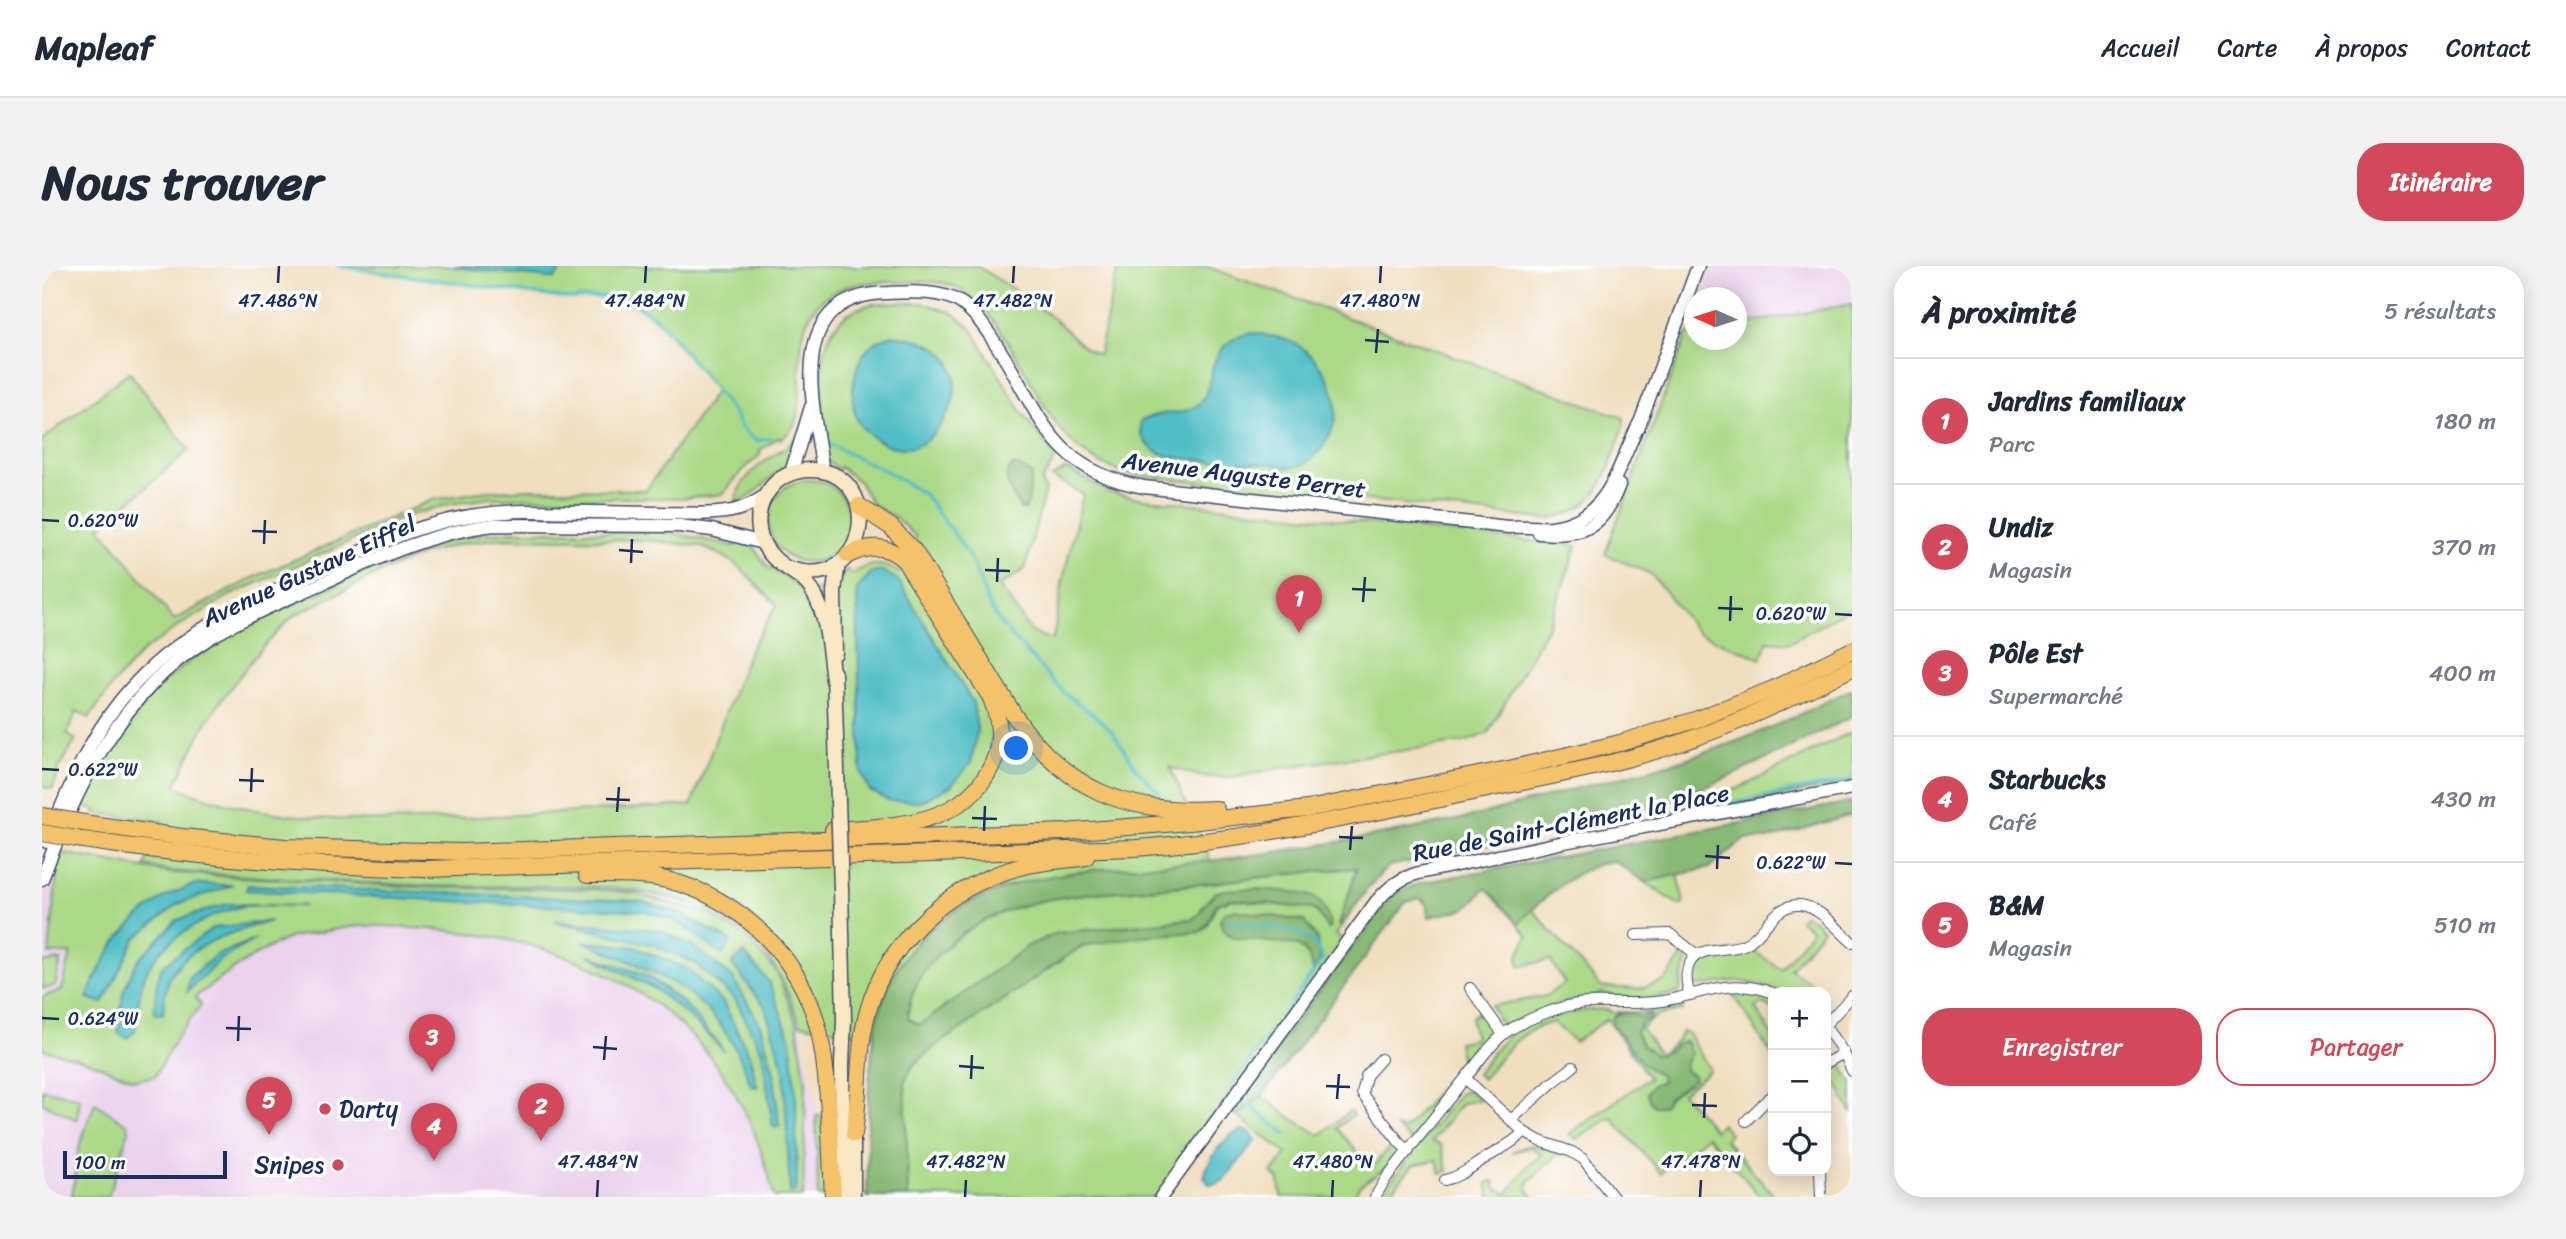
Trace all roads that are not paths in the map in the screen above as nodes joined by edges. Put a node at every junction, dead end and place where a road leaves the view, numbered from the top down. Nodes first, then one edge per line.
1 (1698, 266) edge
2 (812, 407) junction
3 (1640, 422) junction
4 (822, 471) junction
5 (791, 473) junction
6 (765, 496) junction
7 (859, 506) junction
8 (1508, 527) junction
9 (763, 543) junction
10 (843, 559) junction
11 (791, 569) junction
12 (1852, 650) edge
13 (1852, 668) edge
14 (834, 680) junction
15 (1852, 788) edge
16 (1270, 814) junction
17 (42, 816) edge
18 (42, 833) edge
19 (734, 843) junction
20 (1136, 848) junction
21 (42, 856) edge
22 (487, 868) junction
23 (42, 879) edge
24 (1636, 935) dead end
25 (1852, 942) edge
26 (1698, 955) junction
27 (1470, 988) dead end
28 (1768, 991) edge
29 (1690, 995) junction
30 (1852, 996) edge
31 (844, 1020) junction
32 (1831, 1020) edge
33 (1503, 1034) junction
34 (1831, 1034) edge
35 (1844, 1053) junction
36 (1381, 1059) dead end
37 (1831, 1060) edge
38 (1573, 1068) dead end
39 (1852, 1071) edge
40 (1466, 1079) junction
41 (1768, 1099) edge
42 (1511, 1120) junction
43 (1746, 1121) dead end
44 (1524, 1132) junction
45 (855, 1134) junction
46 (1409, 1151) junction
47 (1820, 1176) edge
48 (1445, 1180) dead end
49 (834, 1197) edge
50 (843, 1197) edge
51 (853, 1197) edge
52 (1161, 1197) edge
53 (1375, 1197) edge
54 (1613, 1197) edge
55 (1821, 1197) edge

1 - 3 street
2 - 4 street, Avenue Auguste Perret
2 - 5 street, Avenue Auguste Perret
2 - 8 street, Avenue Auguste Perret
3 - 8 street, Avenue Auguste Perret
3 - 8 street, Avenue Auguste Perret
4 - 5 main road
4 - 7 main road
5 - 6 main road
6 - 9 main road
6 - 21 street, Avenue Gustave Eiffel
7 - 10 main road
7 - 16 highway
9 - 11 main road
9 - 23 street, Avenue Gustave Eiffel
10 - 11 main road
10 - 14 main road
10 - 19 highway
11 - 14 main road
12 - 16 highway
13 - 20 highway
14 - 31 main road, bridge
15 - 52 street, Rue de Saint-Clément la Place
16 - 19 highway
17 - 19 highway, bridge
18 - 22 highway, bridge
20 - 22 highway
20 - 45 highway
22 - 49 highway
24 - 26 street
25 - 26 street
26 - 29 street
27 - 33 street
28 - 29 street
29 - 33 street
30 - 32 street
31 - 45 main road
31 - 50 main road
33 - 40 street
34 - 35 street
35 - 37 street
35 - 39 street
36 - 46 street
38 - 42 street
40 - 42 street
40 - 46 street
41 - 43 street
42 - 44 street
44 - 48 street
44 - 54 street
45 - 51 main road
46 - 53 street
47 - 55 street

